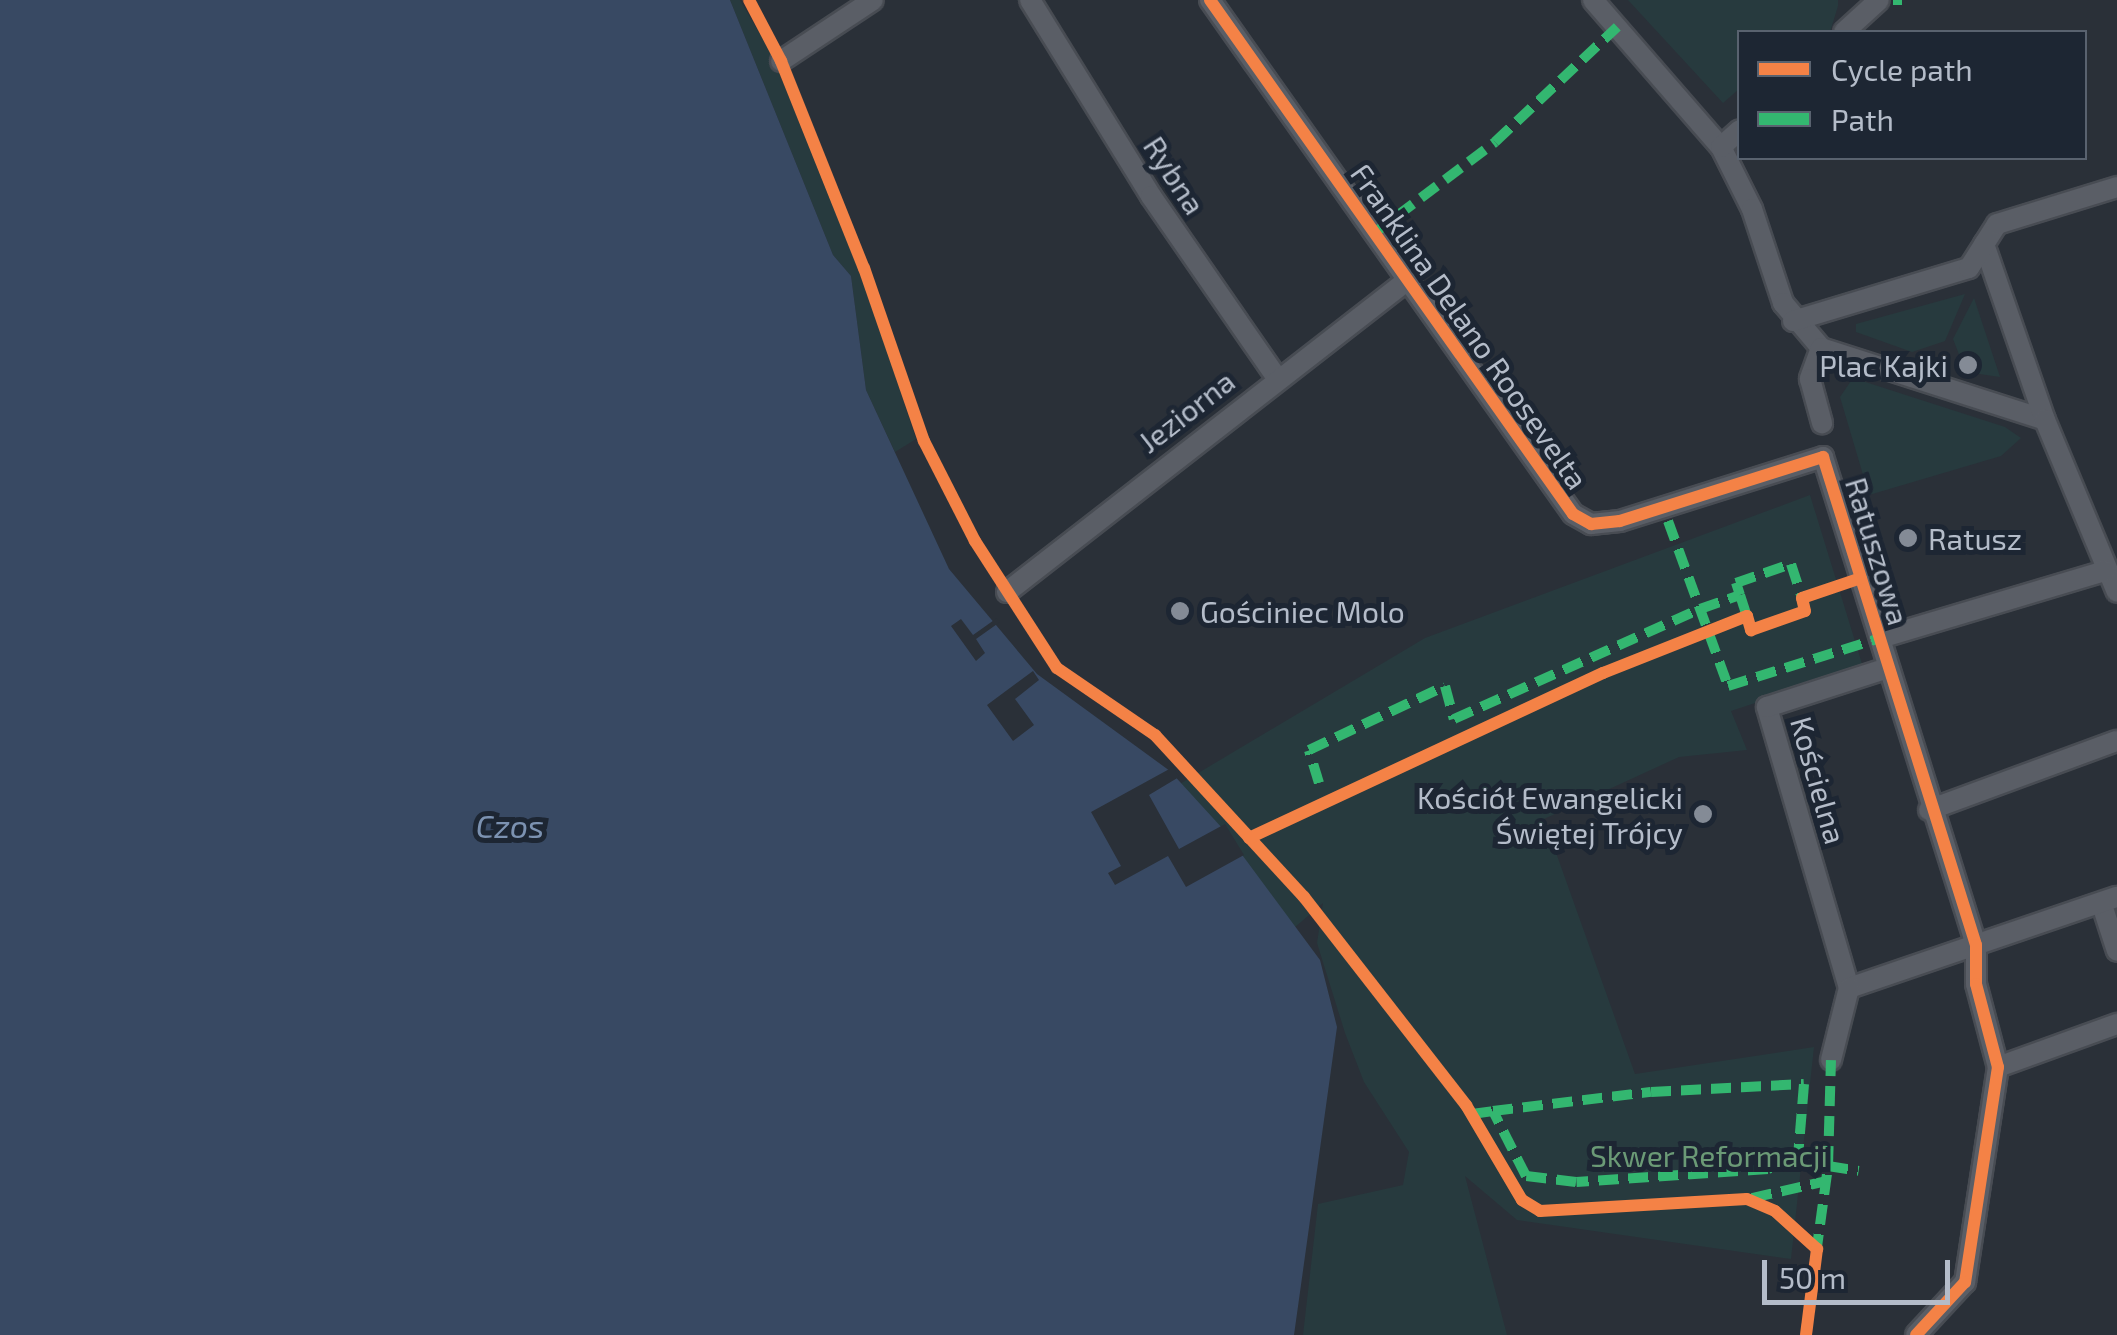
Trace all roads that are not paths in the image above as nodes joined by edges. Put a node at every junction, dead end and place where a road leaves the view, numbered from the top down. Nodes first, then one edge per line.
1 (874, 0) edge
2 (1030, 0) edge
3 (1210, 0) edge
4 (1593, 0) edge
5 (1880, 0) edge
6 (1846, 30) edge
7 (781, 61) dead end
8 (1737, 133) edge
9 (1721, 146) junction
10 (2117, 187) edge
11 (1984, 244) junction
12 (1405, 282) junction
13 (1793, 321) junction
14 (1822, 348) junction
15 (1277, 378) junction
16 (2046, 420) junction
17 (1822, 423) dead end
18 (1823, 457) joint
19 (2105, 570) junction
20 (1008, 592) dead end
21 (2117, 592) edge
22 (1880, 638) junction
23 (1886, 669) junction
24 (2117, 741) edge
25 (1928, 810) junction
26 (2109, 901) edge
27 (1976, 944) junction
28 (2117, 951) edge
29 (1849, 988) junction
30 (2117, 1024) edge
31 (1830, 1060) dead end
32 (1998, 1067) junction
33 (1916, 1335) edge

1 - 7 street
2 - 15 street, Rybna
3 - 12 street, Franklina Delano Roosevelta
4 - 9 street
5 - 6 street
8 - 9 street
9 - 13 street
10 - 11 street
11 - 13 street
11 - 16 street
12 - 15 street, Jeziorna
12 - 18 street, Franklina Delano Roosevelta
13 - 14 street
14 - 16 street
14 - 17 street
15 - 20 street, Jeziorna
16 - 19 street
18 - 22 street, Ratuszowa
19 - 21 street
19 - 22 street
22 - 23 street, Ratuszowa
23 - 25 street, Ratuszowa
23 - 29 street, Kościelna
24 - 25 street
25 - 27 street, Ratuszowa
26 - 27 street
26 - 28 street
27 - 29 street
27 - 32 street, Ratuszowa
29 - 31 street
30 - 32 street
32 - 33 street

